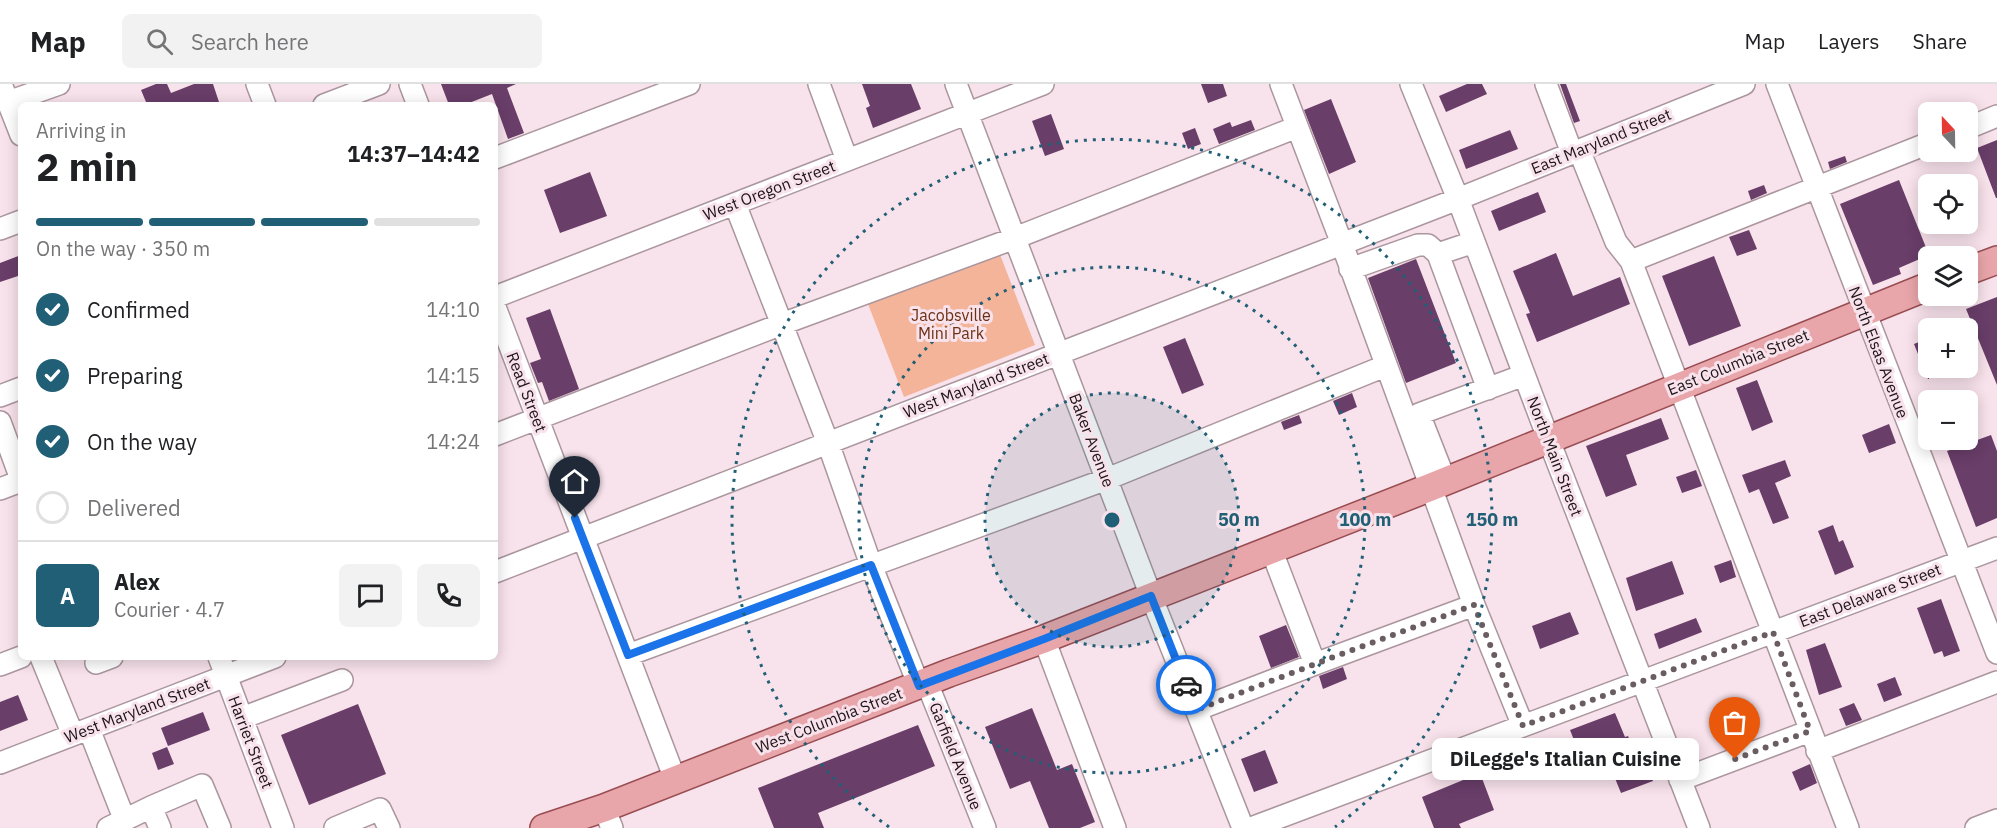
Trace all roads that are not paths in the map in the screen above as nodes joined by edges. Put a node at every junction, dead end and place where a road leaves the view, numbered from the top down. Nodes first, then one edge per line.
1 (59, 84) edge
2 (257, 84) edge
3 (379, 84) edge
4 (410, 84) edge
5 (688, 84) edge
6 (819, 84) edge
7 (956, 84) edge
8 (1043, 84) edge
9 (1281, 84) edge
10 (1411, 84) edge
11 (1546, 84) edge
12 (1744, 84) edge
13 (1777, 84) edge
14 (5, 93) edge
15 (264, 102) edge
16 (332, 102) edge
17 (417, 102) edge
18 (967, 113) junction
19 (1997, 117) edge
20 (1978, 124) edge
21 (18, 127) edge
22 (1297, 128) junction
23 (1918, 147) edge
24 (1576, 151) junction
25 (498, 157) edge
26 (847, 160) junction
27 (1816, 188) junction
28 (1458, 199) junction
29 (735, 204) junction
30 (18, 222) edge
31 (0, 229) edge
32 (1015, 238) junction
33 (1474, 242) junction
34 (1342, 244) junction
35 (1438, 254) junction
36 (1997, 260) edge
37 (1631, 261) junction
38 (1978, 267) edge
39 (1350, 268) junction
40 (1918, 290) edge
41 (498, 296) edge
42 (1864, 311) junction
43 (498, 315) edge
44 (782, 324) junction
45 (1058, 354) junction
46 (1385, 366) junction
47 (1524, 375) junction
48 (1678, 386) junction
49 (18, 389) edge
50 (1488, 389) junction
51 (0, 396) edge
52 (538, 419) junction
53 (0, 422) edge
54 (498, 434) edge
55 (1548, 438) junction
56 (828, 443) junction
57 (18, 472) edge
58 (1107, 479) junction
59 (18, 481) edge
60 (1438, 483) junction
61 (0, 489) edge
62 (583, 538) junction
63 (1997, 548) edge
64 (1271, 549) junction
65 (1961, 561) junction
66 (871, 565) junction
67 (498, 571) edge
68 (1151, 596) junction
69 (1474, 605) junction
70 (1773, 632) junction
71 (1044, 639) junction
72 (1997, 652) edge
73 (628, 655) junction
74 (18, 658) edge
75 (43, 660) edge
76 (257, 660) edge
77 (1316, 664) junction
78 (0, 665) edge
79 (222, 666) edge
80 (342, 680) dead end
81 (1642, 681) junction
82 (1997, 682) edge
83 (923, 685) junction
84 (1196, 710) junction
85 (242, 718) junction
86 (1523, 726) junction
87 (81, 732) junction
88 (1814, 741) junction
89 (0, 763) edge
90 (675, 779) junction
91 (1680, 780) junction
92 (151, 807) junction
93 (608, 818) edge
94 (1997, 820) edge
95 (116, 824) edge
96 (160, 828) edge
97 (220, 828) edge
98 (283, 828) edge
99 (335, 828) edge
100 (389, 828) edge
101 (544, 828) edge
102 (985, 828) edge
103 (1115, 828) edge
104 (1243, 828) edge
105 (1251, 828) edge
106 (1700, 828) edge
107 (1848, 828) edge
108 (1976, 828) edge

1 - 14 street
2 - 15 street
3 - 16 street
4 - 17 street
5 - 25 street
6 - 26 street
7 - 18 street, Baker Avenue
8 - 18 street, West Oregon Street
9 - 22 street
10 - 28 street, North Main Street
11 - 24 street
12 - 24 street, East Maryland Street
13 - 27 street, North Elsas Avenue
14 - 21 street
18 - 26 street, West Oregon Street
18 - 32 street, Baker Avenue
19 - 20 street
22 - 32 street
22 - 34 street
23 - 27 street
24 - 28 street, East Maryland Street
24 - 37 street
26 - 29 street, West Oregon Street
27 - 37 street
27 - 42 street, North Elsas Avenue
28 - 33 street, North Main Street
28 - 34 street, West Maryland Street
29 - 41 street, West Oregon Street
29 - 44 street, Garfield Avenue
30 - 31 street
32 - 44 street
32 - 45 street, Baker Avenue
33 - 35 street
33 - 47 street, North Main Street
34 - 39 street
34 - 45 street, West Maryland Street
35 - 39 street
35 - 50 street
36 - 38 main road
37 - 48 street
39 - 46 street
40 - 42 main road, East Columbia Street
42 - 48 main road, East Columbia Street
42 - 65 street, North Elsas Avenue
43 - 52 street, Read Street
44 - 52 street
44 - 56 street, Garfield Avenue
45 - 56 street, West Maryland Street
45 - 58 street, Baker Avenue
46 - 58 street
46 - 60 street
47 - 50 street
47 - 55 street, North Main Street
48 - 55 main road, East Columbia Street
48 - 70 street
49 - 51 street
50 - 60 street
52 - 54 street
52 - 62 street, Read Street
53 - 57 street
55 - 60 main road, West Columbia Street
55 - 81 street, North Main Street
56 - 62 street, West Maryland Street
56 - 66 street, Garfield Avenue
58 - 66 street
58 - 68 street, Baker Avenue
59 - 61 street
60 - 64 main road, West Columbia Street
60 - 69 street
62 - 67 street, West Maryland Street
62 - 73 street, Read Street
63 - 65 street, East Delaware Street
64 - 68 main road, West Columbia Street
64 - 77 street
65 - 70 street, East Delaware Street
65 - 72 street, North Elsas Avenue
66 - 73 street
66 - 83 street, Garfield Avenue
68 - 71 main road, West Columbia Street
68 - 84 street, Baker Avenue
69 - 77 street
69 - 86 street
70 - 81 street, East Delaware Street
70 - 88 street
71 - 83 main road, West Columbia Street
71 - 103 street
73 - 90 street, Read Street
74 - 78 street
75 - 87 street
76 - 79 street, West Maryland Street
77 - 84 street
79 - 85 street, Harriet Street
79 - 87 street, West Maryland Street
80 - 85 street
81 - 86 street, East Delaware Street
81 - 91 street, North Main Street
82 - 88 street
83 - 90 main road, West Columbia Street
83 - 102 street, Garfield Avenue
84 - 104 street, Baker Avenue
85 - 98 street, Harriet Street
86 - 105 street, East Delaware Street
87 - 89 street, West Maryland Street
87 - 95 street
88 - 91 street
88 - 107 street
90 - 93 main road, West Columbia Street
91 - 106 street, North Main Street
92 - 95 street
92 - 96 street
92 - 97 street
93 - 101 main road, West Columbia Street
94 - 108 street
99 - 100 street

